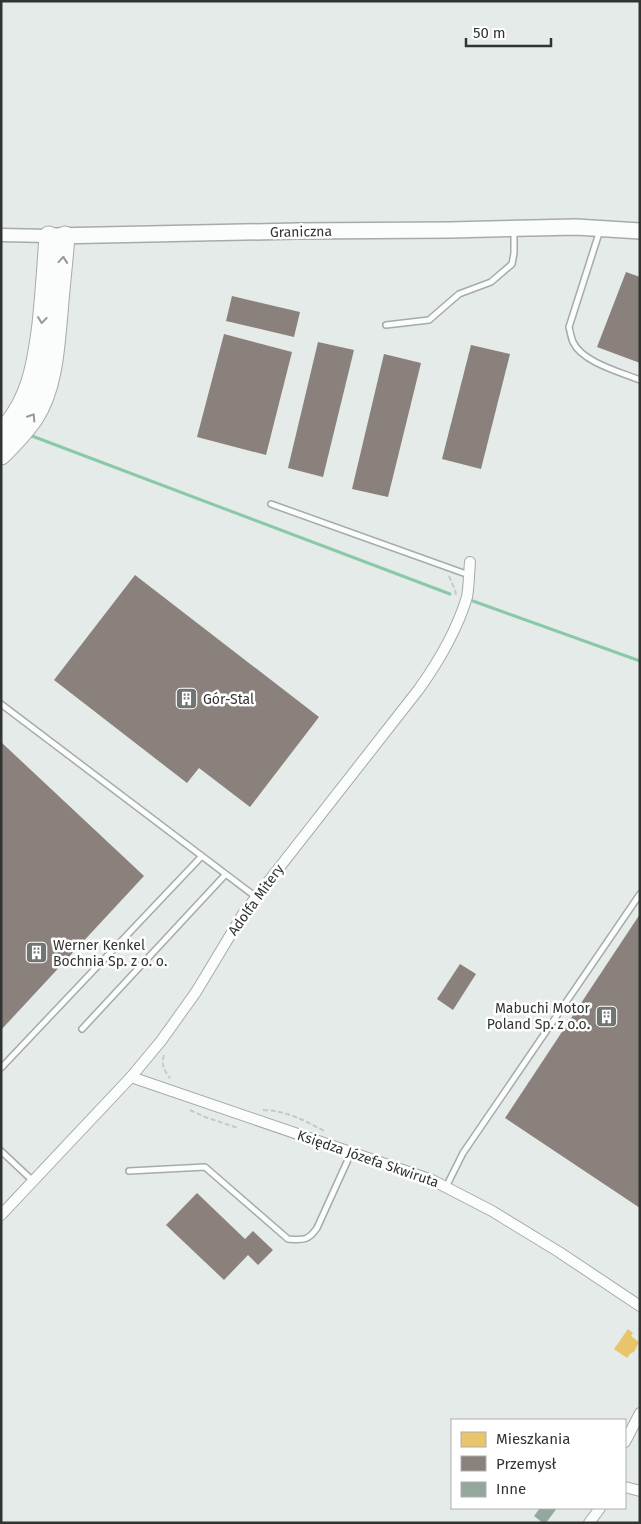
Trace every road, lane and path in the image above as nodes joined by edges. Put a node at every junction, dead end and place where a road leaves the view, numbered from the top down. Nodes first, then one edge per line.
1 (514, 228) junction
2 (601, 228) junction
3 (640, 231) edge
4 (1, 235) edge
5 (57, 236) junction
6 (386, 325) dead end
7 (640, 380) edge
8 (1, 433) edge
9 (1, 455) edge
10 (271, 504) dead end
11 (470, 562) dead end
12 (469, 575) junction
13 (1, 704) edge
14 (201, 857) junction
15 (225, 875) junction
16 (640, 894) edge
17 (256, 897) junction
18 (82, 1030) dead end
19 (1, 1068) edge
20 (131, 1077) junction
21 (1, 1150) edge
22 (351, 1153) junction
23 (129, 1170) dead end
24 (33, 1181) junction
25 (446, 1186) junction
26 (1, 1215) edge
27 (640, 1306) edge
28 (640, 1413) edge
29 (626, 1440) edge
30 (626, 1487) edge
31 (640, 1491) edge
32 (599, 1509) edge
33 (589, 1523) edge

1 - 2 main road, Graniczna
1 - 5 main road, Graniczna
1 - 6 lane
2 - 3 main road, Graniczna
2 - 7 lane
4 - 5 street, Graniczna
5 -> 8 highway
9 -> 5 highway
10 - 12 lane
11 - 12 street, Adolfa Mitery
12 - 17 street, Adolfa Mitery
13 - 14 lane
14 - 15 lane
14 - 19 lane
15 - 17 lane
15 - 18 lane
16 - 25 lane
17 - 20 street, Adolfa Mitery
20 - 22 street, Księdza Józefa Skwiruta
20 - 24 street, Adolfa Mitery
21 - 24 lane
22 - 23 lane
22 - 25 street, Księdza Józefa Skwiruta
24 - 26 street, Adolfa Mitery
25 - 27 street, Księdza Józefa Skwiruta
28 - 29 street
30 - 31 street
32 - 33 street

